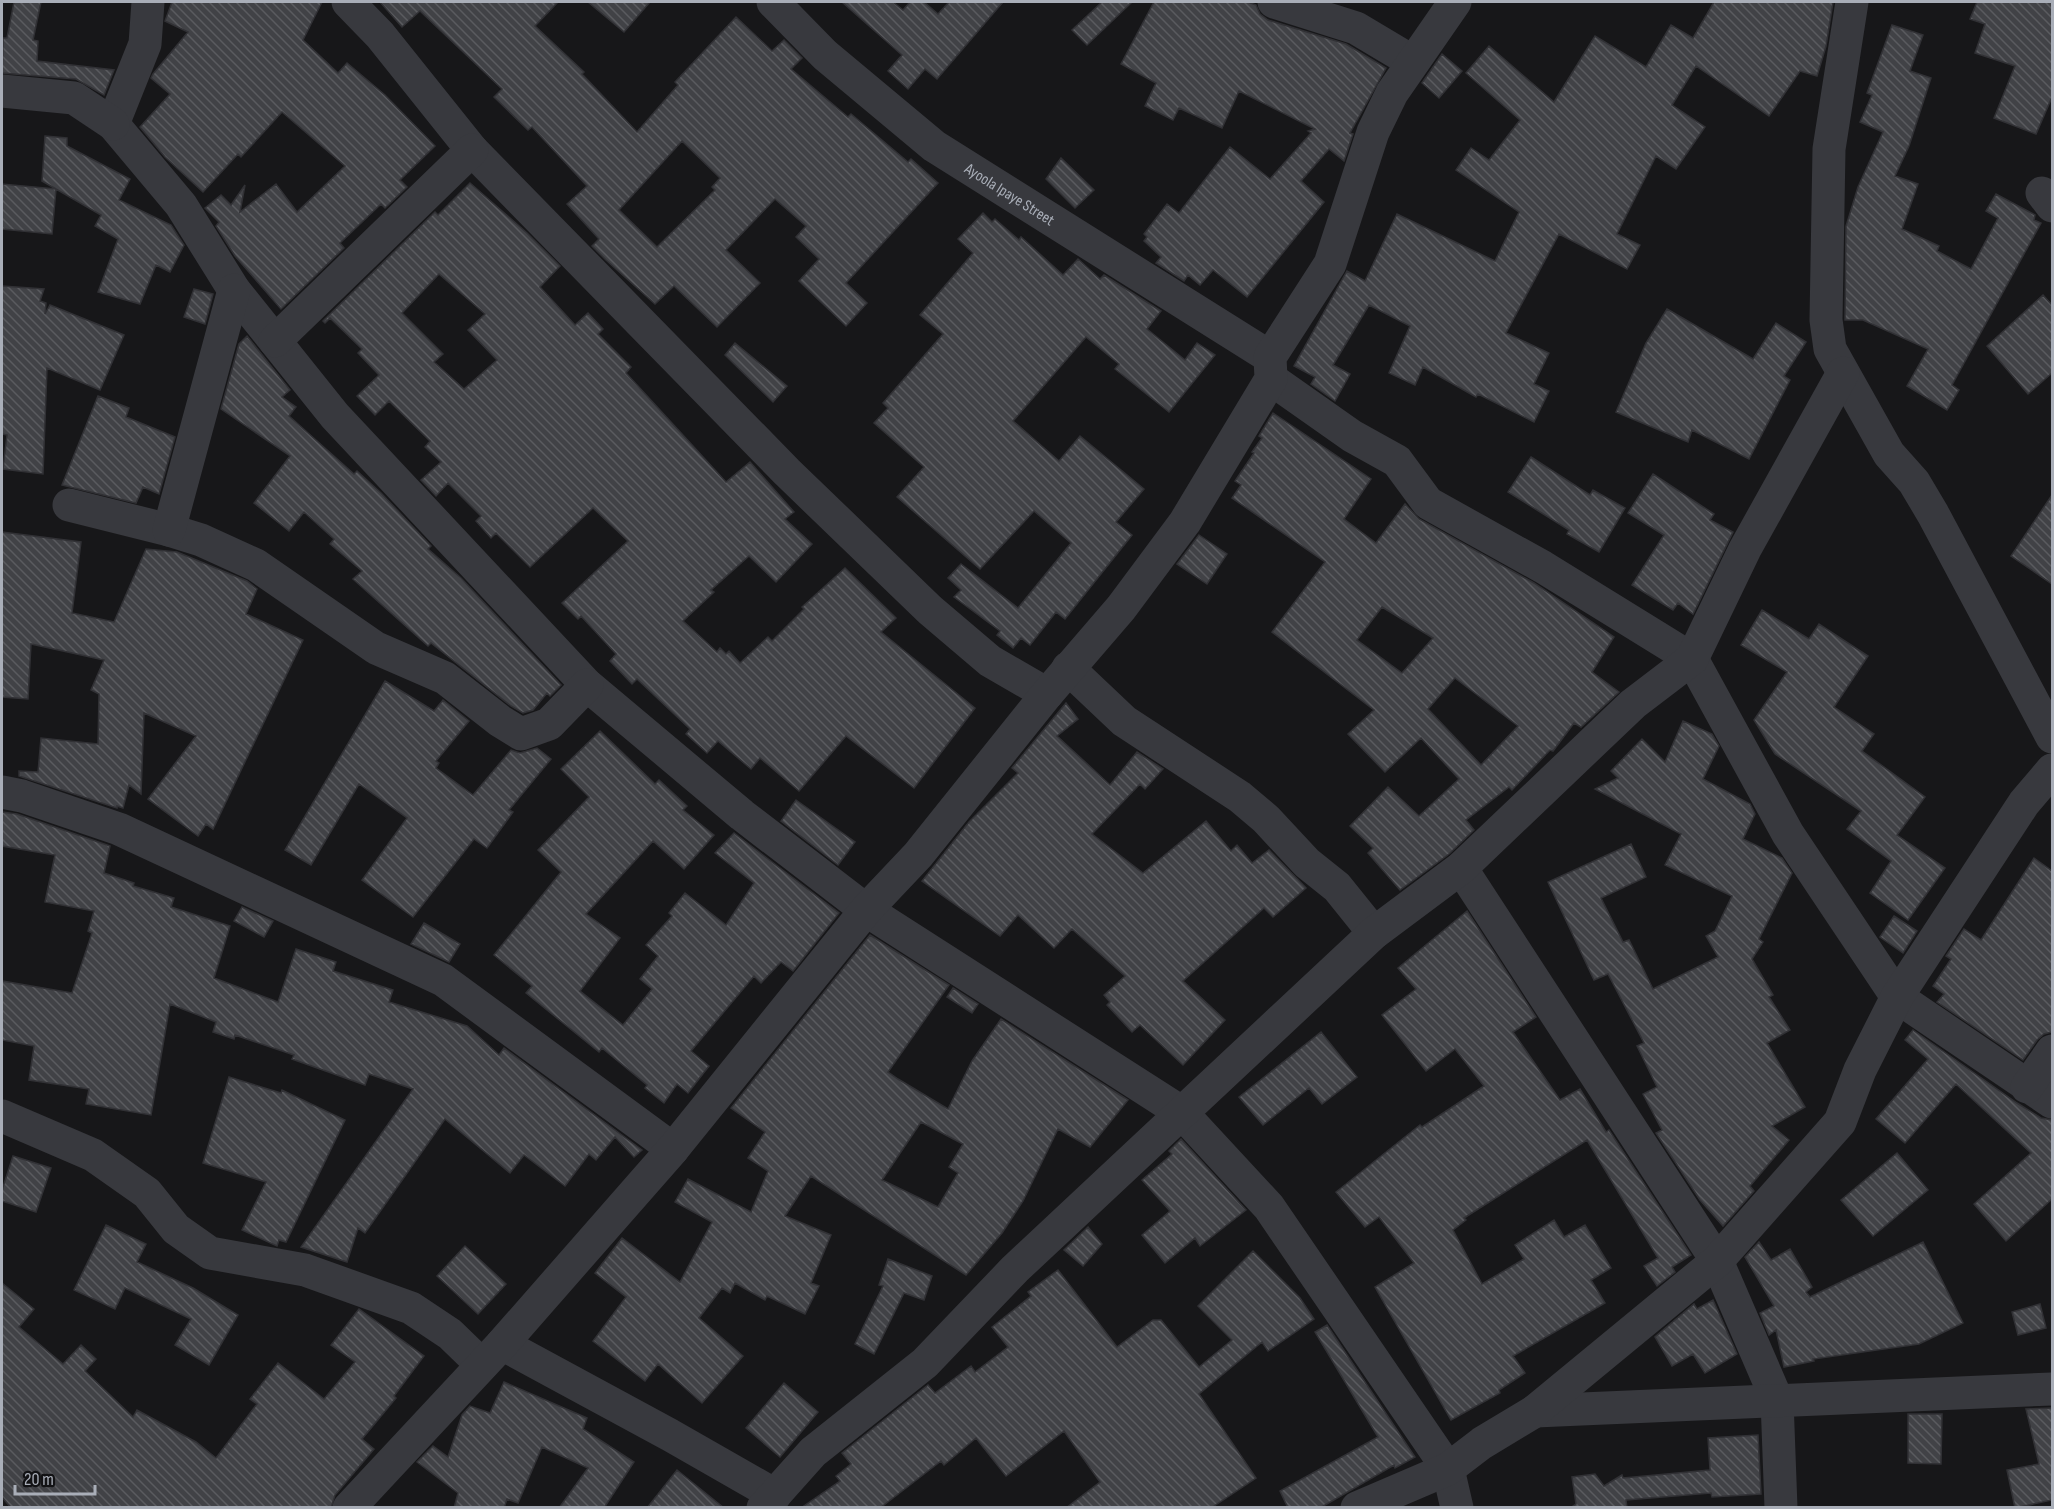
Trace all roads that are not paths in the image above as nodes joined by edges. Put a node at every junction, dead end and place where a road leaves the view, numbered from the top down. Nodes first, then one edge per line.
1 (148, 2) edge
2 (348, 2) edge
3 (773, 2) edge
4 (1274, 2) edge
5 (1455, 2) edge
6 (1852, 2) edge
7 (1413, 62) junction
8 (2, 91) edge
9 (113, 124) junction
10 (472, 150) junction
11 (234, 290) junction
12 (274, 341) junction
13 (1270, 368) junction
14 (1843, 373) junction
15 (69, 504) dead end
16 (169, 530) junction
17 (1692, 659) junction
18 (1068, 668) junction
19 (587, 686) junction
20 (1047, 694) junction
21 (2052, 737) edge
22 (2052, 770) edge
23 (2, 792) edge
24 (1461, 868) junction
25 (866, 910) junction
26 (1374, 933) junction
27 (1897, 997) junction
28 (2052, 1051) edge
29 (2040, 1094) edge
30 (1181, 1112) junction
31 (2, 1116) edge
32 (673, 1149) junction
33 (1717, 1261) junction
34 (492, 1355) junction
35 (2052, 1389) edge
36 (1777, 1401) junction
37 (1535, 1412) junction
38 (1448, 1469) junction
39 (769, 1501) edge
40 (349, 1508) edge
41 (1357, 1508) edge
42 (1457, 1508) edge
43 (1781, 1508) edge

1 - 9 street
2 - 10 street
3 - 13 street, Ayoola Ipaye Street
4 - 7 street
5 - 7 street
6 - 14 street
7 - 13 street
8 - 9 street
9 - 11 street
10 - 12 street
10 - 20 street
11 - 12 street
11 - 16 street
12 - 19 street
13 - 17 street, Ayoola Ipaye Street
13 - 18 street
14 - 17 street
14 - 21 street
15 - 16 street
16 - 19 street
17 - 24 street
17 - 27 street
18 - 20 street
18 - 26 street
19 - 25 street
20 - 25 street
22 - 27 street
23 - 32 street
24 - 26 street
24 - 33 street
25 - 30 street
25 - 32 street
26 - 30 street
27 - 29 street
27 - 33 street
28 - 29 street
30 - 38 street
30 - 39 street
31 - 34 street
32 - 34 street
33 - 36 street
33 - 37 street
34 - 39 street
34 - 40 street
35 - 36 street
36 - 37 street
36 - 43 street
37 - 38 street
38 - 41 street
38 - 42 street

